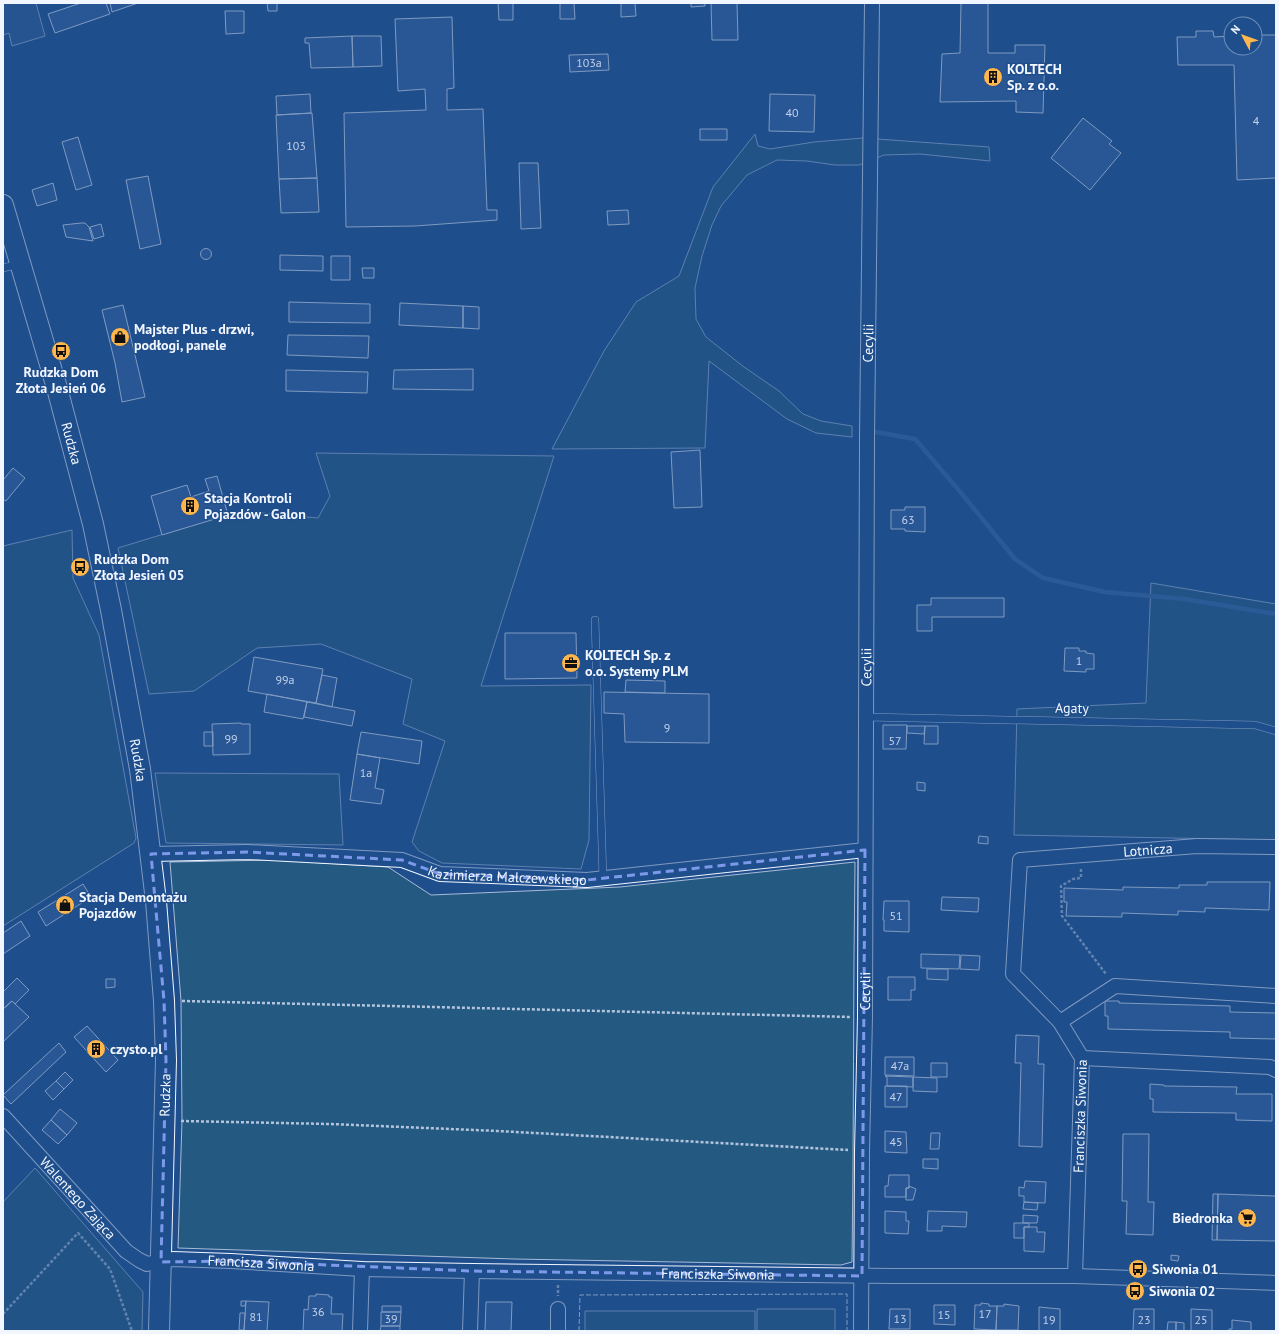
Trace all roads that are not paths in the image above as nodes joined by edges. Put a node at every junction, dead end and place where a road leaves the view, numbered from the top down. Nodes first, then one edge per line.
1 (872, 3) edge
2 (3, 206) edge
3 (12, 266) edge
4 (595, 620) dead end
5 (866, 717) junction
6 (1276, 732) edge
7 (1276, 847) edge
8 (865, 850) junction
9 (151, 854) junction
10 (1020, 860) joint
11 (604, 879) junction
12 (1276, 996) edge
13 (1060, 1022) junction
14 (1082, 1058) junction
15 (1276, 1070) edge
16 (3, 1116) edge
17 (161, 1262) junction
18 (362, 1269) junction
19 (472, 1271) junction
20 (862, 1276) junction
21 (1075, 1276) junction
22 (1276, 1283) edge
23 (558, 1309) road end
24 (159, 1331) edge
25 (360, 1331) edge
26 (470, 1331) edge
27 (558, 1331) edge
28 (861, 1331) edge

1 - 5 street, Cecylii
2 - 3 street, Rudzka
3 - 9 street, Rudzka
4 - 11 lane
5 - 6 lane, Agaty
5 - 8 street, Cecylii
7 - 10 street, Lotnicza
8 - 11 street, Kazimierza Malczewskiego
8 - 20 street, Cecylii
9 - 11 street, Kazimierza Malczewskiego
9 - 17 street, Rudzka
10 - 13 street, Franciszka Siwonia
12 - 13 street
13 - 14 street, Franciszka Siwonia
14 - 15 street
14 - 21 street, Franciszka Siwonia
16 - 17 street, Walentego Zająca
17 - 18 street, Francisza Siwonia
17 - 24 street, Rudzka
18 - 19 street, Franciszka Siwonia
18 - 25 street
19 - 20 street, Franciszka Siwonia
19 - 26 street
20 - 21 street, Franciszka Siwonia
20 - 28 street, Cecylii
21 - 22 street, Franciszka Siwonia
23 - 27 street

